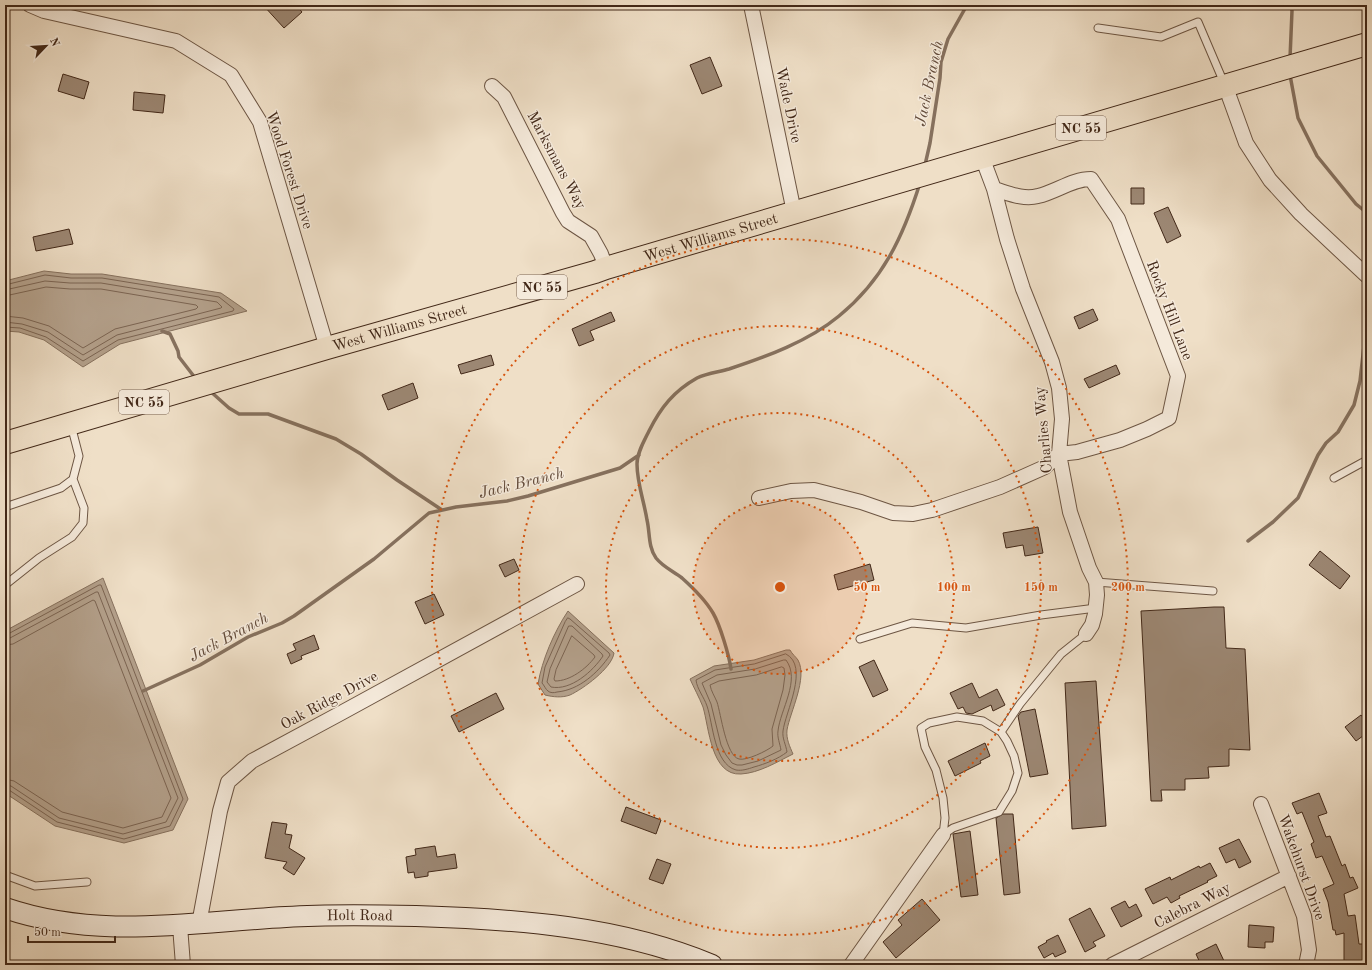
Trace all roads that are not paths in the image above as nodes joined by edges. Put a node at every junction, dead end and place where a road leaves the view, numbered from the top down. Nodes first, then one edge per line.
1 (30, 5) edge
2 (751, 5) edge
3 (1098, 28) dead end
4 (1367, 44) edge
5 (492, 86) dead end
6 (1225, 86) junction
7 (982, 157) junction
8 (994, 189) junction
9 (794, 212) junction
10 (606, 268) junction
11 (1367, 276) edge
12 (327, 348) junction
13 (71, 424) junction
14 (5, 443) edge
15 (1060, 454) junction
16 (1367, 460) edge
17 (1334, 478) dead end
18 (73, 479) junction
19 (759, 498) dead end
20 (5, 507) edge
21 (1096, 582) junction
22 (577, 584) dead end
23 (5, 585) edge
24 (1213, 591) dead end
25 (1096, 608) junction
26 (1086, 634) joint
27 (860, 639) dead end
28 (1001, 732) junction
29 (1261, 804) dead end
30 (943, 835) junction
31 (5, 875) edge
32 (1289, 876) junction
33 (87, 882) dead end
34 (5, 908) edge
35 (189, 925) junction
36 (183, 965) edge
37 (712, 965) edge
38 (851, 965) edge
39 (1112, 965) edge
40 (1306, 965) edge

1 - 12 street, Wood Forest Drive
2 - 9 street, Wade Drive
3 - 6 lane
4 - 6 main road, NC 55
5 - 10 street, Marksmans Way
6 - 7 main road, NC 55
6 - 11 street
7 - 8 street, Charlies Way
7 - 9 main road, NC 55
8 - 15 street, Charlies Way
8 - 15 street, Rocky Hill Lane
9 - 10 main road, West Williams Street / NC 55
10 - 12 main road, West Williams Street / NC 55
12 - 13 main road, West Williams Street / NC 55
13 - 14 main road, West Williams Street / NC 55
13 - 18 lane
15 - 19 street
15 - 21 street, Charlies Way
16 - 17 lane
18 - 20 lane
18 - 23 lane
21 - 24 lane
21 - 25 street, Charlies Way
22 - 35 street, Oak Ridge Drive
25 - 26 street, Charlies Way
25 - 27 lane
26 - 28 lane
28 - 30 lane
28 - 30 lane
29 - 32 street, Wakehurst Drive
30 - 38 street
31 - 33 lane
32 - 39 street, Calebra Way
32 - 40 street, Wakehurst Drive
34 - 35 street, Holt Road
35 - 36 street, Oak Ridge Drive
35 - 37 street, Holt Road

